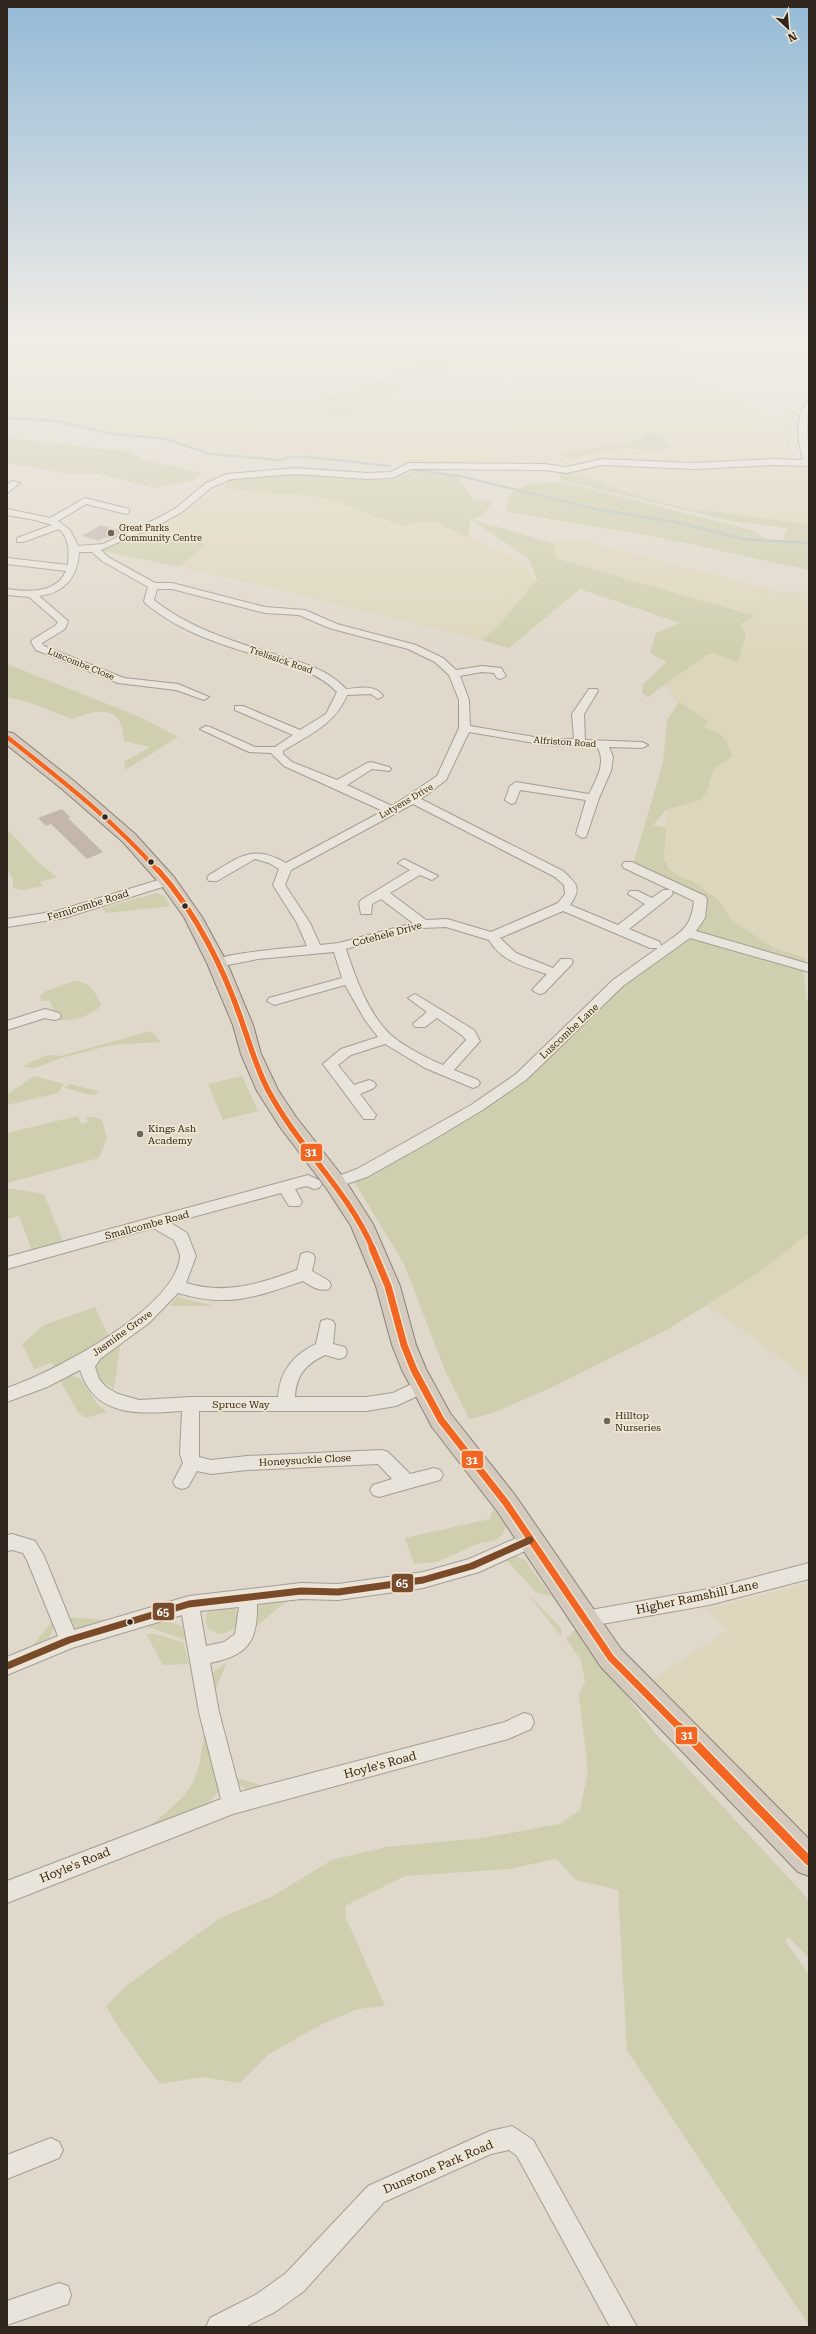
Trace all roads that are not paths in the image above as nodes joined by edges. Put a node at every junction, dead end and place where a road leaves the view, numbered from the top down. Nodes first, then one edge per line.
1 (804, 443) edge
2 (808, 463) edge
3 (15, 483) dead end
4 (7, 490) edge
5 (7, 496) edge
6 (75, 500) dead end
7 (7, 501) edge
8 (85, 502) junction
9 (126, 511) dead end
10 (7, 512) edge
11 (50, 522) junction
12 (60, 526) junction
13 (20, 540) dead end
14 (74, 549) junction
15 (94, 549) junction
16 (7, 561) edge
17 (36, 564) junction
18 (73, 569) junction
19 (27, 574) dead end
20 (153, 586) junction
21 (7, 592) edge
22 (236, 593) dead end
23 (32, 594) junction
24 (226, 600) junction
25 (501, 671) dead end
26 (454, 674) junction
27 (377, 691) dead end
28 (594, 691) dead end
29 (343, 692) junction
30 (204, 696) dead end
31 (239, 708) dead end
32 (464, 728) junction
33 (206, 730) dead end
34 (300, 734) junction
35 (7, 737) edge
36 (580, 744) junction
37 (601, 744) junction
38 (642, 746) dead end
39 (277, 750) junction
40 (385, 769) dead end
41 (338, 785) junction
42 (593, 798) junction
43 (413, 799) junction
44 (511, 800) dead end
45 (391, 810) junction
46 (582, 833) dead end
47 (404, 863) dead end
48 (628, 864) dead end
49 (286, 868) junction
50 (418, 871) junction
51 (432, 876) dead end
52 (213, 878) dead end
53 (168, 881) junction
54 (666, 893) dead end
55 (383, 894) junction
56 (634, 894) dead end
57 (652, 903) junction
58 (563, 906) junction
59 (366, 911) dead end
60 (7, 923) edge
61 (423, 924) junction
62 (620, 930) junction
63 (688, 933) junction
64 (493, 936) junction
65 (655, 945) dead end
66 (339, 947) junction
67 (315, 949) junction
68 (566, 962) dead end
69 (217, 963) junction
70 (809, 968) edge
71 (556, 973) junction
72 (349, 980) junction
73 (539, 990) dead end
74 (415, 998) dead end
75 (274, 1001) dead end
76 (48, 1012) dead end
77 (436, 1012) junction
78 (420, 1024) dead end
79 (7, 1026) edge
80 (388, 1039) junction
81 (445, 1072) junction
82 (473, 1083) dead end
83 (369, 1085) dead end
84 (350, 1092) junction
85 (369, 1115) dead end
86 (325, 1184) junction
87 (286, 1187) junction
88 (294, 1202) dead end
89 (154, 1223) junction
90 (307, 1258) dead end
91 (7, 1263) edge
92 (304, 1274) junction
93 (322, 1285) dead end
94 (177, 1287) junction
95 (327, 1325) dead end
96 (92, 1355) junction
97 (422, 1386) junction
98 (7, 1395) edge
99 (191, 1404) junction
100 (286, 1405) junction
101 (192, 1464) junction
102 (434, 1475) dead end
103 (182, 1482) dead end
104 (407, 1482) junction
105 (379, 1490) dead end
106 (530, 1540) junction
107 (7, 1543) edge
108 (809, 1571) edge
109 (248, 1597) junction
110 (189, 1604) junction
111 (585, 1619) junction
112 (69, 1640) junction
113 (200, 1656) junction
114 (7, 1666) edge
115 (524, 1722) dead end
116 (234, 1804) junction
117 (809, 1861) edge
118 (7, 1892) edge
119 (51, 2150) dead end
120 (7, 2166) edge
121 (58, 2295) dead end
122 (7, 2313) edge
123 (218, 2327) edge
124 (624, 2327) edge

1 - 2 street
2 - 15 street
3 - 4 street
5 - 7 street
6 - 8 street
8 - 9 street
8 - 11 street
10 - 11 street
11 - 12 street
12 - 13 street
12 - 14 street
14 - 15 street
14 - 18 street
15 - 20 street, Lutyens Drive
16 - 17 street
17 - 18 street
17 - 19 street
18 - 23 street
20 - 24 street, Lutyens Drive
20 - 29 street, Trelissick Road
21 - 23 street
22 - 24 street
23 - 30 street, Luscombe Close
24 - 26 street, Lutyens Drive
25 - 26 street
26 - 32 street, Lutyens Drive
27 - 29 street
28 - 36 street
29 - 34 street
31 - 34 street
32 - 36 street, Alfriston Road
32 - 43 street, Lutyens Drive
33 - 39 street
34 - 39 street
35 - 53 highway
36 - 37 street, Alfriston Road
37 - 38 street, Alfriston Road
37 - 42 street
39 - 41 street
40 - 41 street
41 - 45 street
42 - 44 street
42 - 46 street
43 - 45 street, Lutyens Drive
43 - 58 street
45 - 49 street, Lutyens Drive
47 - 50 street
48 - 63 street
49 - 52 street
49 - 67 street
50 - 51 street
50 - 55 street
53 - 60 street, Fernicombe Road
53 - 69 highway
54 - 57 street
55 - 59 street
55 - 61 street
56 - 57 street
57 - 62 street
58 - 62 street
58 - 64 street
61 - 64 street, Cotehele Drive
61 - 66 street, Cotehele Drive
62 - 65 street
63 - 70 street
63 - 86 street, Luscombe Lane
64 - 71 street
66 - 67 street, Cotehele Drive
66 - 72 street
67 - 69 street, Cotehele Drive
68 - 71 street
69 - 86 highway
71 - 73 street
72 - 75 street
72 - 80 street
74 - 77 street
76 - 79 street
77 - 78 street
77 - 81 street
80 - 81 street
80 - 84 street
81 - 82 street
83 - 84 street
84 - 85 street
86 - 87 street, Smallcombe Road
86 - 97 highway
87 - 88 street
87 - 89 street, Smallcombe Road
89 - 91 street, Smallcombe Road
89 - 94 street, Jasmine Grove
90 - 92 street
92 - 93 street
92 - 94 street
94 - 96 street, Jasmine Grove
95 - 100 street
96 - 98 street, Jasmine Grove
96 - 99 street, Spruce Way
97 - 100 street, Spruce Way
97 - 106 highway
99 - 100 street, Spruce Way
99 - 101 street
101 - 103 street
101 - 104 street, Honeysuckle Close
102 - 104 street
104 - 105 street
106 - 109 street
106 - 111 highway
107 - 112 street
108 - 111 street, Higher Ramshill Lane
109 - 110 street
109 - 113 street
110 - 112 street
110 - 113 street
111 - 117 highway
112 - 114 street
113 - 116 street
115 - 116 street, Hoyle's Road
116 - 118 street, Hoyle's Road
119 - 120 street
121 - 122 street
123 - 124 street, Dunstone Park Road

